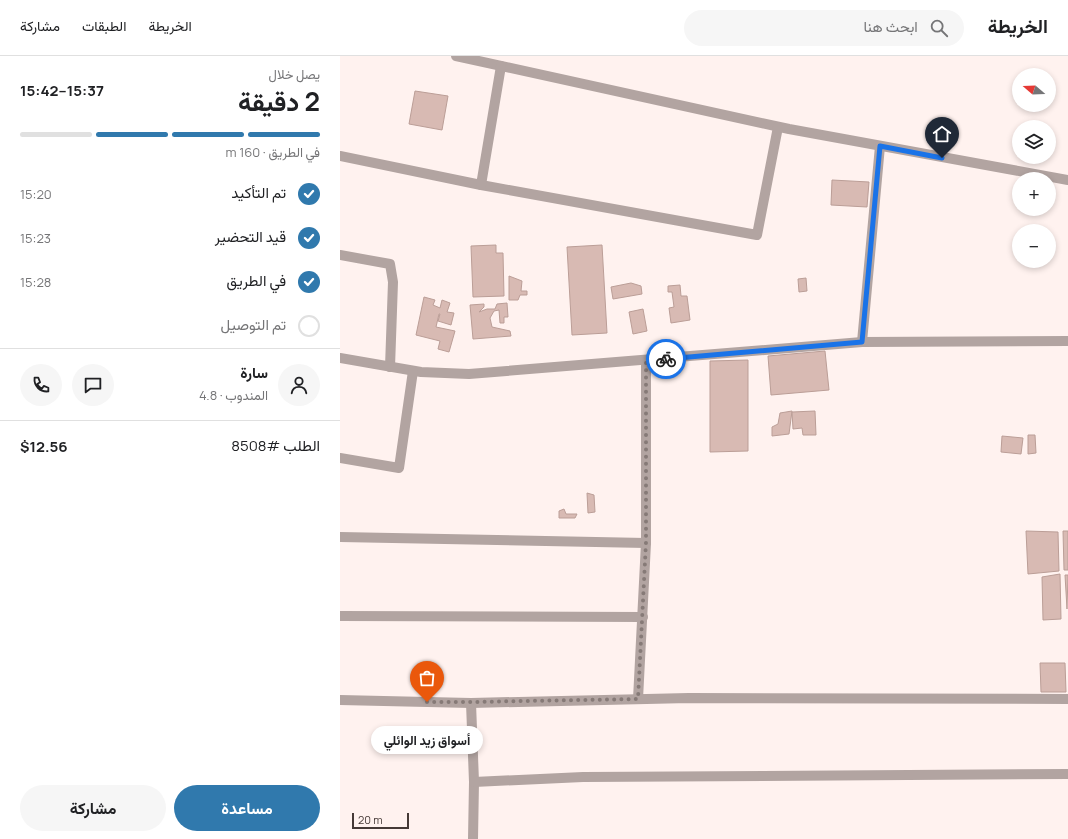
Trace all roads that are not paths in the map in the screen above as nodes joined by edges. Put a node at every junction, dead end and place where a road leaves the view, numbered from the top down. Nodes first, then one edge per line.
1 (456, 56) edge
2 (501, 66) junction
3 (778, 127) junction
4 (880, 146) junction
5 (340, 156) edge
6 (1068, 180) edge
7 (482, 185) junction
8 (340, 255) edge
9 (1068, 341) edge
10 (862, 342) junction
11 (340, 358) edge
12 (646, 361) junction
13 (390, 367) junction
14 (413, 371) junction
15 (340, 458) edge
16 (340, 537) edge
17 (646, 542) junction
18 (340, 616) edge
19 (643, 617) junction
20 (638, 699) junction
21 (1068, 699) edge
22 (340, 700) edge
23 (471, 702) junction
24 (1068, 774) edge
25 (474, 782) junction
26 (473, 839) edge

1 - 2 street
2 - 3 street
2 - 7 street
3 - 4 street
3 - 7 street
4 - 6 street
4 - 10 street
5 - 7 street
8 - 13 street
9 - 10 street
10 - 12 street
11 - 13 street
12 - 14 street
12 - 17 street
13 - 14 street
14 - 15 street
16 - 17 street
17 - 19 street
18 - 19 street
19 - 20 street
20 - 21 street
20 - 23 street
22 - 23 street
23 - 25 street
24 - 25 street
25 - 26 street

